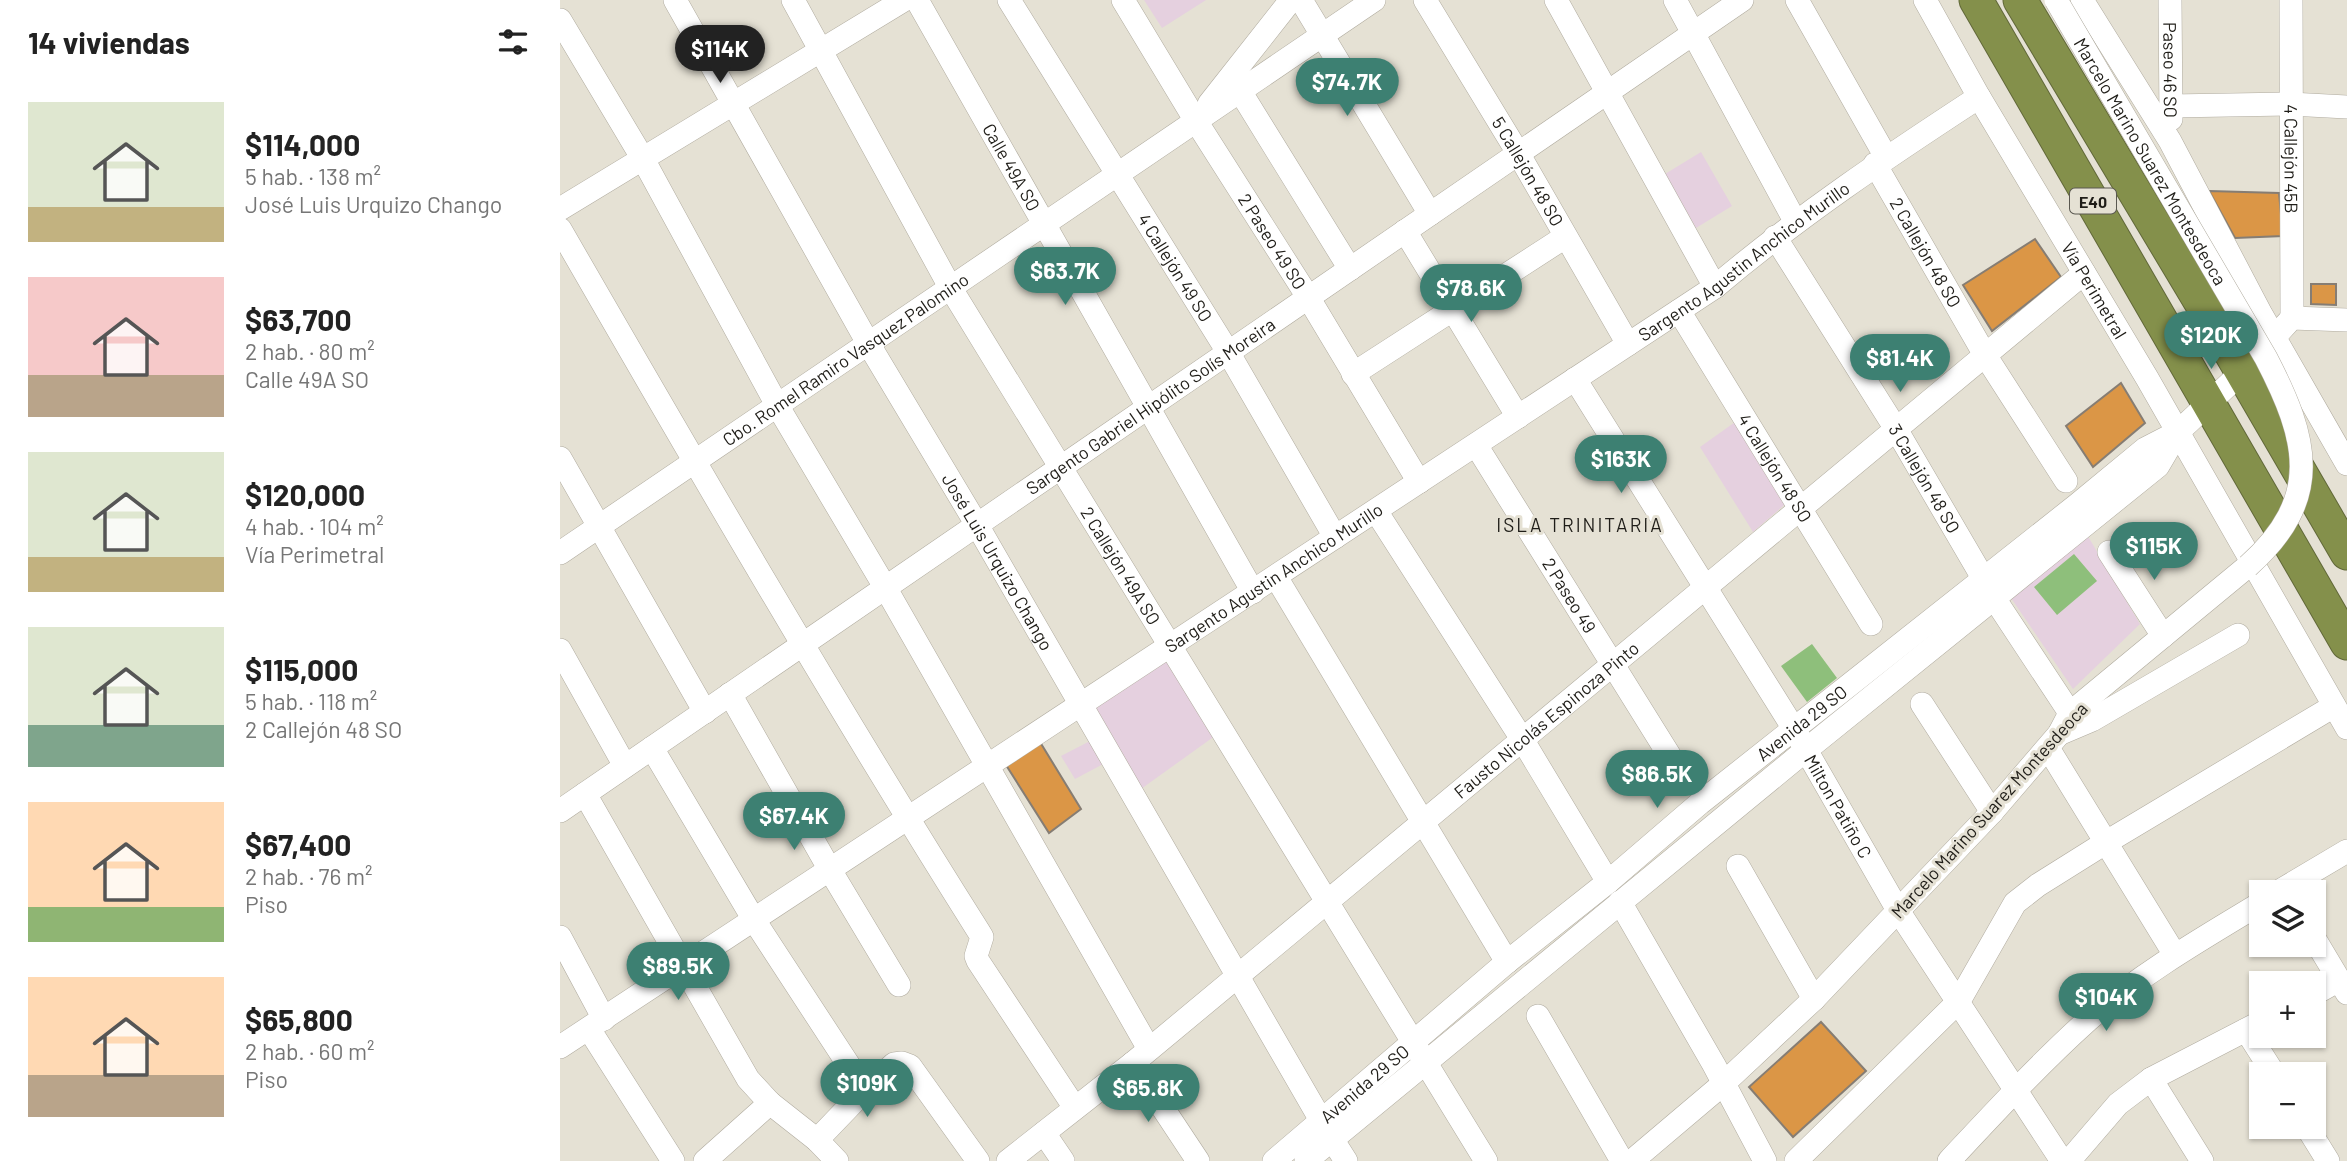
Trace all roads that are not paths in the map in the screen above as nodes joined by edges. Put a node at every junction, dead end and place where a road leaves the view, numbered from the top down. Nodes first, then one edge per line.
1 (676, 0) edge
2 (793, 0) edge
3 (904, 0) edge
4 (917, 0) edge
5 (1009, 0) edge
6 (1124, 0) edge
7 (1291, 0) edge
8 (1301, 0) edge
9 (1374, 0) edge
10 (1425, 0) edge
11 (1556, 0) edge
12 (1675, 0) edge
13 (1742, 0) edge
14 (1797, 0) edge
15 (1925, 0) edge
16 (1976, 0) edge
17 (2020, 0) edge
18 (2056, 0) edge
19 (2082, 0) edge
20 (2170, 0) edge
21 (2291, 0) edge
22 (560, 20) edge
23 (1693, 33) junction
24 (1322, 36) junction
25 (822, 51) junction
26 (1240, 91) junction
27 (1608, 92) junction
28 (1979, 97) junction
29 (734, 103) junction
30 (2290, 104) junction
31 (2171, 106) junction
32 (2347, 107) edge
33 (1196, 121) junction
34 (2171, 141) junction
35 (1518, 153) junction
36 (643, 159) junction
37 (1881, 161) junction
38 (1116, 174) junction
39 (560, 209) edge
40 (1430, 214) junction
41 (1795, 221) junction
42 (1042, 225) junction
43 (560, 229) edge
44 (1405, 231) junction
45 (1565, 237) junction
46 (1775, 237) junction
47 (1350, 269) junction
48 (2084, 273) junction
49 (950, 287) junction
50 (1715, 287) junction
51 (1308, 298) junction
52 (1452, 310) junction
53 (1679, 311) junction
54 (2292, 318) junction
55 (2347, 320) edge
56 (2274, 337) junction
57 (868, 343) junction
58 (1628, 344) junction
59 (1228, 352) junction
60 (1985, 355) junction
61 (2241, 373) junction
62 (1353, 374) junction
63 (1575, 379) junction
64 (2209, 401) junction
65 (777, 405) junction
66 (1149, 407) junction
67 (1518, 417) junction
68 (1896, 429) junction
69 (2178, 432) junction
70 (1476, 445) junction
71 (560, 458) edge
72 (693, 461) junction
73 (2347, 464) edge
74 (1060, 468) junction
75 (2066, 481) dead end
76 (1419, 482) junction
77 (1801, 509) junction
78 (1376, 511) junction
79 (977, 525) junction
80 (597, 526) junction
81 (1335, 537) junction
82 (2109, 552) dead end
83 (560, 553) edge
84 (2347, 553) edge
85 (1276, 577) junction
86 (885, 587) junction
87 (1705, 588) junction
88 (1989, 588) junction
89 (1253, 592) junction
90 (1871, 624) dead end
91 (2238, 635) dead end
92 (2163, 636) junction
93 (2347, 643) edge
94 (803, 644) junction
95 (1169, 647) junction
96 (560, 650) edge
97 (1612, 665) junction
98 (730, 694) junction
99 (1922, 704) dead end
100 (1080, 706) junction
101 (2334, 706) junction
102 (705, 712) junction
103 (2070, 713) junction
104 (2347, 728) edge
105 (1794, 730) junction
106 (1522, 740) junction
107 (2053, 741) junction
108 (652, 748) junction
109 (1806, 750) junction
110 (625, 766) junction
111 (986, 767) junction
112 (1686, 782) dead end
113 (584, 794) junction
114 (560, 811) edge
115 (1992, 812) junction
116 (908, 819) junction
117 (1423, 822) junction
118 (2105, 844) junction
119 (2347, 851) edge
120 (1738, 866) dead end
121 (830, 870) junction
122 (2301, 880) edge
123 (1608, 882) junction
124 (1327, 902) junction
125 (1620, 902) junction
126 (2249, 910) edge
127 (1899, 912) junction
128 (754, 920) junction
129 (560, 937) edge
130 (2175, 955) junction
131 (2325, 957) edge
132 (1507, 962) junction
133 (684, 967) junction
134 (1238, 976) junction
135 (899, 985) dead end
136 (2343, 987) edge
137 (1814, 999) junction
138 (1959, 1001) junction
139 (1538, 1016) dead end
140 (596, 1024) junction
141 (2249, 1028) edge
142 (560, 1047) edge
143 (1420, 1053) junction
144 (1141, 1056) junction
145 (2151, 1079) junction
146 (1723, 1084) junction
147 (2016, 1089) junction
148 (865, 1090) junction
149 (770, 1103) junction
150 (1075, 1108) junction
151 (1327, 1130) junction
152 (1044, 1133) junction
153 (2314, 1139) edge
154 (817, 1140) junction
155 (2347, 1150) edge
156 (673, 1161) edge
157 (705, 1161) edge
158 (836, 1161) edge
159 (978, 1161) edge
160 (1008, 1161) edge
161 (1063, 1161) edge
162 (1198, 1161) edge
163 (1274, 1161) edge
164 (1306, 1161) edge
165 (1346, 1161) edge
166 (1486, 1161) edge
167 (1622, 1161) edge
168 (1632, 1161) edge
169 (1765, 1161) edge
170 (1796, 1161) edge
171 (1950, 1161) edge
172 (2062, 1161) edge
173 (2069, 1161) edge
174 (2202, 1161) edge
175 (2329, 1161) edge

1 - 29 street, José Luis Urquizo Chango
2 - 25 street, 2 Callejón 49A SO
3 - 25 street
4 - 42 street, Calle 49A SO
5 - 38 street, 4 Callejón 49 SO
6 - 33 street, 2 Paseo 49 SO
7 - 33 street
8 - 24 street
9 - 24 street, Cbo. Romel Ramiro Vasquez Palomino
10 - 35 street, 5 Callejón 48 SO
11 - 27 street
12 - 23 street
13 - 23 street, Sargento Gabriel Hipólito Solís Moreira
14 - 37 street, 2 Callejón 48 SO
15 - 28 street, Vía Perimetral / E40
16 - 64 highway, E40
17 - 61 highway, E40
18 - 92 street, Marcelo Marino Suarez Montesdeoca, bridge
19 - 34 street
20 - 31 street, Paseo 46 SO
21 - 30 street, 4 Callejón 45B
22 - 36 street
23 - 27 street, Sargento Gabriel Hipólito Solís Moreira
23 - 41 street
24 - 26 street, Cbo. Romel Ramiro Vasquez Palomino
24 - 40 street
25 - 29 street
25 - 49 street, 2 Callejón 49A SO
26 - 33 street, Cbo. Romel Ramiro Vasquez Palomino
26 - 47 street
27 - 35 street, Sargento Gabriel Hipólito Solís Moreira
27 - 50 street
28 - 37 street, Sargento Agustin Anchico Murillo
28 - 48 street, Vía Perimetral / E40
29 - 36 street
29 - 57 street, José Luis Urquizo Chango
30 - 31 street
30 - 32 street
30 - 54 street, 4 Callejón 45B
31 - 34 street, Paseo 46 SO
33 - 38 street, Cbo. Romel Ramiro Vasquez Palomino
33 - 51 street, 2 Paseo 49 SO
34 - 56 street
35 - 40 street, Sargento Gabriel Hipólito Solís Moreira
35 - 45 street, 5 Callejón 48 SO
36 - 39 street
36 - 65 street
37 - 41 street, Sargento Agustin Anchico Murillo
37 - 60 street, 2 Callejón 48 SO
38 - 42 street, Cbo. Romel Ramiro Vasquez Palomino
38 - 59 street, 4 Callejón 49 SO
40 - 44 street, Sargento Gabriel Hipólito Solís Moreira
41 - 46 street, Sargento Agustin Anchico Murillo
42 - 49 street, Cbo. Romel Ramiro Vasquez Palomino
42 - 66 street, Calle 49A SO
43 - 72 street
44 - 47 street, Sargento Gabriel Hipólito Solís Moreira
44 - 52 street
45 - 52 street
45 - 58 street, 5 Callejón 48 SO
46 - 50 street, Sargento Agustin Anchico Murillo
46 - 68 street, 3 Callejón 48 SO
47 - 51 street, Sargento Gabriel Hipólito Solís Moreira
48 - 60 street, Fausto Nicolás Espinoza Pinto
48 - 69 street, Vía Perimetral / E40
49 - 57 street, Cbo. Romel Ramiro Vasquez Palomino
49 - 74 street, 2 Callejón 49A SO
50 - 53 street, Sargento Agustin Anchico Murillo
51 - 59 street, Sargento Gabriel Hipólito Solís Moreira
51 - 62 street, 2 Paseo 49 SO
52 - 62 street
52 - 67 street
53 - 58 street, Sargento Agustin Anchico Murillo
53 - 77 street, 4 Callejón 48 SO
54 - 55 street
54 - 56 street, Avenida 29 SO
56 - 61 street, Avenida 29 SO
56 - 73 street
57 - 65 street, Cbo. Romel Ramiro Vasquez Palomino
57 - 79 street, José Luis Urquizo Chango
58 - 63 street, Sargento Agustin Anchico Murillo
59 - 66 street, Sargento Gabriel Hipólito Solís Moreira
59 - 81 street, 4 Callejón 49 SO
60 - 68 street, Fausto Nicolás Espinoza Pinto
60 - 75 street, 2 Callejón 48 SO
61 - 64 street, Avenida 29 SO
61 - 84 highway, E40
62 - 76 street, 2 Paseo 49 SO
63 - 67 street, Sargento Agustin Anchico Murillo
63 - 87 street, Milton Patiño C
64 - 69 street, Avenida 29 SO
64 - 93 highway, E40
65 - 72 street, Cbo. Romel Ramiro Vasquez Palomino
65 - 86 street
66 - 74 street, Sargento Gabriel Hipólito Solís Moreira
66 - 89 street, Calle 49A SO
67 - 70 street, Sargento Agustin Anchico Murillo
68 - 77 street, Fausto Nicolás Espinoza Pinto
68 - 88 street, 3 Callejón 48 SO
69 - 88 street, Avenida 29 SO
69 - 101 street, Vía Perimetral / E40
70 - 76 street, Sargento Agustin Anchico Murillo
70 - 97 street, 2 Paseo 49
71 - 80 street
72 - 80 street, Cbo. Romel Ramiro Vasquez Palomino
72 - 94 street
74 - 79 street, Sargento Gabriel Hipólito Solís Moreira
74 - 95 street, 2 Callejón 49A SO
76 - 78 street, Sargento Agustin Anchico Murillo
77 - 87 street, Fausto Nicolás Espinoza Pinto
77 - 90 street, 4 Callejón 48 SO
78 - 81 street, Sargento Agustin Anchico Murillo
78 - 106 street
79 - 86 street, Sargento Gabriel Hipólito Solís Moreira
79 - 100 street, José Luis Urquizo Chango
80 - 83 street, Cbo. Romel Ramiro Vasquez Palomino
80 - 102 street
81 - 85 street, Sargento Agustin Anchico Murillo
82 - 92 street
85 - 89 street, Sargento Agustin Anchico Murillo
85 - 117 street
86 - 94 street, Sargento Gabriel Hipólito Solís Moreira
86 - 111 street
87 - 97 street, Fausto Nicolás Espinoza Pinto
87 - 105 street, Milton Patiño C
88 - 103 street, 3 Callejón 48 SO
88 - 105 street, Avenida 29 SO
88 - 109 street, Avenida 29 SO
89 - 95 street, Sargento Agustin Anchico Murillo
91 - 107 street
92 - 103 street, Marcelo Marino Suarez Montesdeoca
94 - 98 street, Sargento Gabriel Hipólito Solís Moreira
94 - 116 street
95 - 100 street, Sargento Agustin Anchico Murillo
95 - 124 street, 2 Callejón 49A SO
96 - 110 street
97 - 106 street, Fausto Nicolás Espinoza Pinto
97 - 112 street, 2 Paseo 49
98 - 102 street, Sargento Gabriel Hipólito Solís Moreira
98 - 121 street
99 - 115 street
100 - 111 street, Sargento Agustin Anchico Murillo
100 - 134 street, José Luis Urquizo Chango
101 - 104 street, Vía Perimetral / E40
101 - 118 street
102 - 108 street, Sargento Gabriel Hipólito Solís Moreira
103 - 107 street, Marcelo Marino Suarez Montesdeoca
105 - 109 street, Milton Patiño C
105 - 123 street, Avenida 29 SO
106 - 117 street, Fausto Nicolás Espinoza Pinto
106 - 123 street
107 - 115 street, Marcelo Marino Suarez Montesdeoca
107 - 118 street
108 - 110 street, Sargento Gabriel Hipólito Solís Moreira
108 - 128 street
109 - 125 street, Avenida 29 SO
109 - 127 street, Milton Patiño C
110 - 113 street, Sargento Gabriel Hipólito Solís Moreira
111 - 116 street, Sargento Agustin Anchico Murillo
111 - 144 street
113 - 114 street, Sargento Gabriel Hipólito Solís Moreira
113 - 133 street
115 - 127 street, Marcelo Marino Suarez Montesdeoca
116 - 121 street, Sargento Agustin Anchico Murillo
116 - 150 street
117 - 124 street, Fausto Nicolás Espinoza Pinto
117 - 132 street
118 - 130 street
118 - 138 street
119 - 122 street
120 - 137 street
121 - 128 street, Sargento Agustin Anchico Murillo
121 - 135 street
123 - 132 street, Avenida 29 SO
124 - 134 street, Fausto Nicolás Espinoza Pinto
124 - 143 street, 2 Callejón 49A SO
125 - 143 street, Avenida 29 SO
125 - 146 street
126 - 130 street
127 - 137 street, Marcelo Marino Suarez Montesdeoca
127 - 138 street, Milton Patiño C
128 - 133 street, Sargento Agustin Anchico Murillo
128 - 148 street
129 - 140 street
130 - 147 street
131 - 136 street
132 - 143 street, Avenida 29 SO
133 - 140 street, Sargento Agustin Anchico Murillo
133 - 149 street
134 - 144 street, Fausto Nicolás Espinoza Pinto
134 - 151 street, José Luis Urquizo Chango
137 - 146 street, Marcelo Marino Suarez Montesdeoca
138 - 147 street, Milton Patiño C
138 - 170 street
139 - 167 street
140 - 142 street, Sargento Agustin Anchico Murillo
140 - 156 street
141 - 145 street
143 - 151 street, Avenida 29 SO
143 - 166 street, 2 Callejón 49A SO
144 - 150 street, Fausto Nicolás Espinoza Pinto
144 - 162 street
145 - 173 street
145 - 174 street
146 - 168 street, Marcelo Marino Suarez Montesdeoca
146 - 169 street
147 - 171 street
147 - 172 street, Milton Patiño C
148 - 154 street
148 - 159 street
149 - 154 street
149 - 157 street
150 - 152 street, Fausto Nicolás Espinoza Pinto
151 - 163 street, Avenida 29 SO
151 - 164 street, Avenida 29 SO
151 - 165 street, José Luis Urquizo Chango
152 - 160 street, Fausto Nicolás Espinoza Pinto
152 - 161 street
153 - 175 street
154 - 158 street
155 - 175 street

